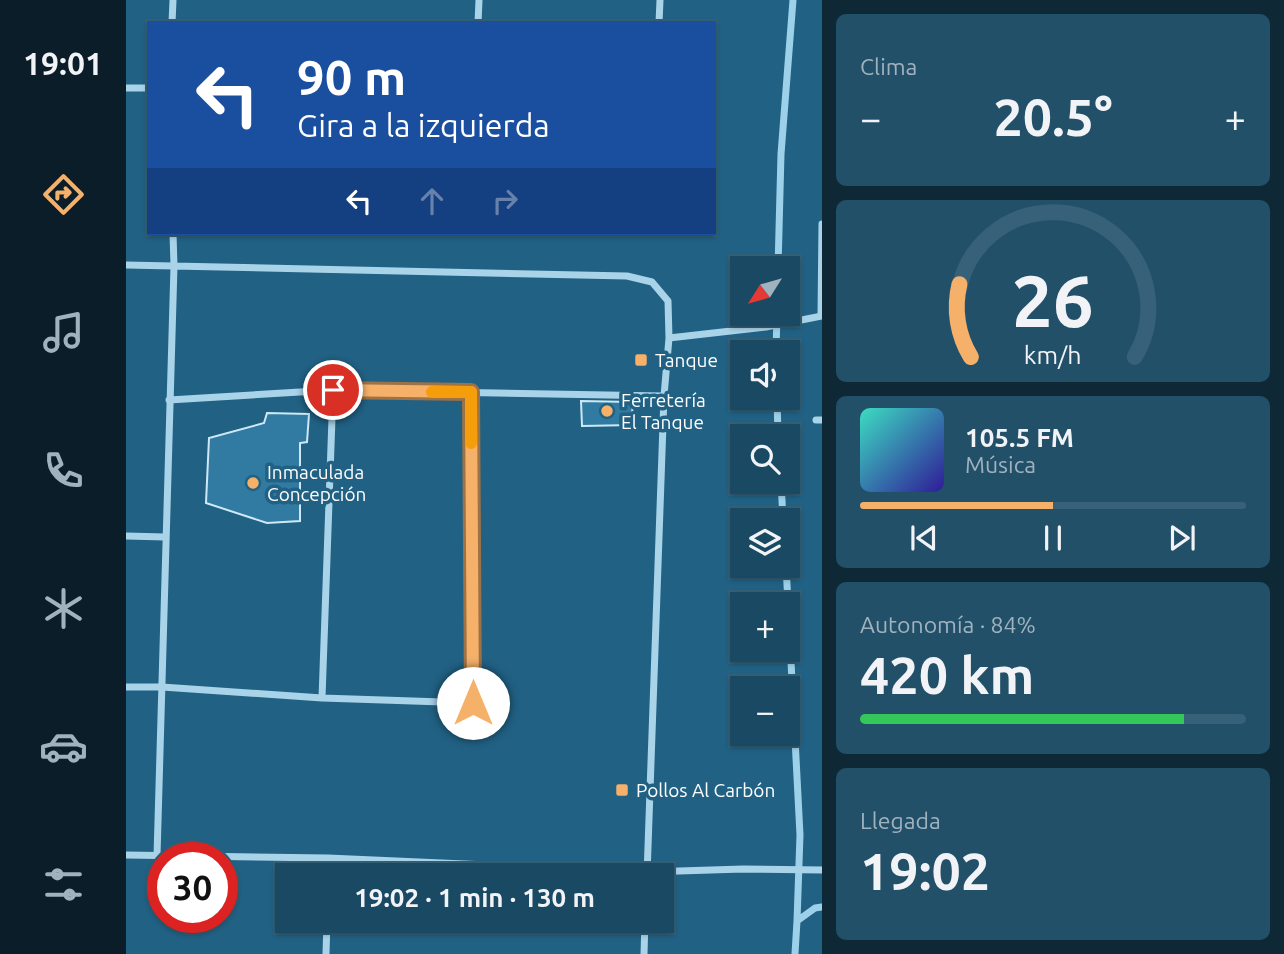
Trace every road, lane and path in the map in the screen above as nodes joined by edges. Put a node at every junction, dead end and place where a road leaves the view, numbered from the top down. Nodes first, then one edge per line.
1 (173, 0) edge
2 (479, 0) edge
3 (660, 0) edge
4 (172, 21) edge
5 (478, 21) edge
6 (659, 21) edge
7 (126, 88) edge
8 (147, 88) edge
9 (822, 223) edge
10 (173, 235) edge
11 (126, 265) edge
12 (174, 266) junction
13 (821, 316) edge
14 (669, 338) junction
15 (333, 390) junction
16 (471, 392) junction
17 (664, 396) junction
18 (169, 400) junction
19 (126, 536) edge
20 (165, 537) junction
21 (126, 687) edge
22 (162, 687) junction
23 (323, 698) junction
24 (158, 842) edge
25 (126, 855) edge
26 (147, 856) edge
27 (238, 857) edge
28 (328, 858) junction
29 (328, 863) edge
30 (434, 863) edge
31 (647, 863) edge
32 (818, 870) edge
33 (674, 872) edge
34 (327, 933) edge
35 (645, 933) edge
36 (326, 954) edge
37 (644, 954) edge

1 - 4 street
2 - 5 street
3 - 6 street
7 - 8 street
9 - 13 street
10 - 12 street
11 - 12 street
12 - 14 street
12 - 18 street
13 - 14 street
14 - 17 street
15 - 16 street
15 - 18 street
15 - 23 street
16 - 17 street
16 - 23 street
17 - 31 street
18 - 20 street
19 - 20 street
20 - 22 street
21 - 22 street
22 - 23 street
22 - 24 street
25 - 26 street
27 - 28 street
28 - 29 street
28 - 30 street
32 - 33 street
34 - 36 street
35 - 37 street

